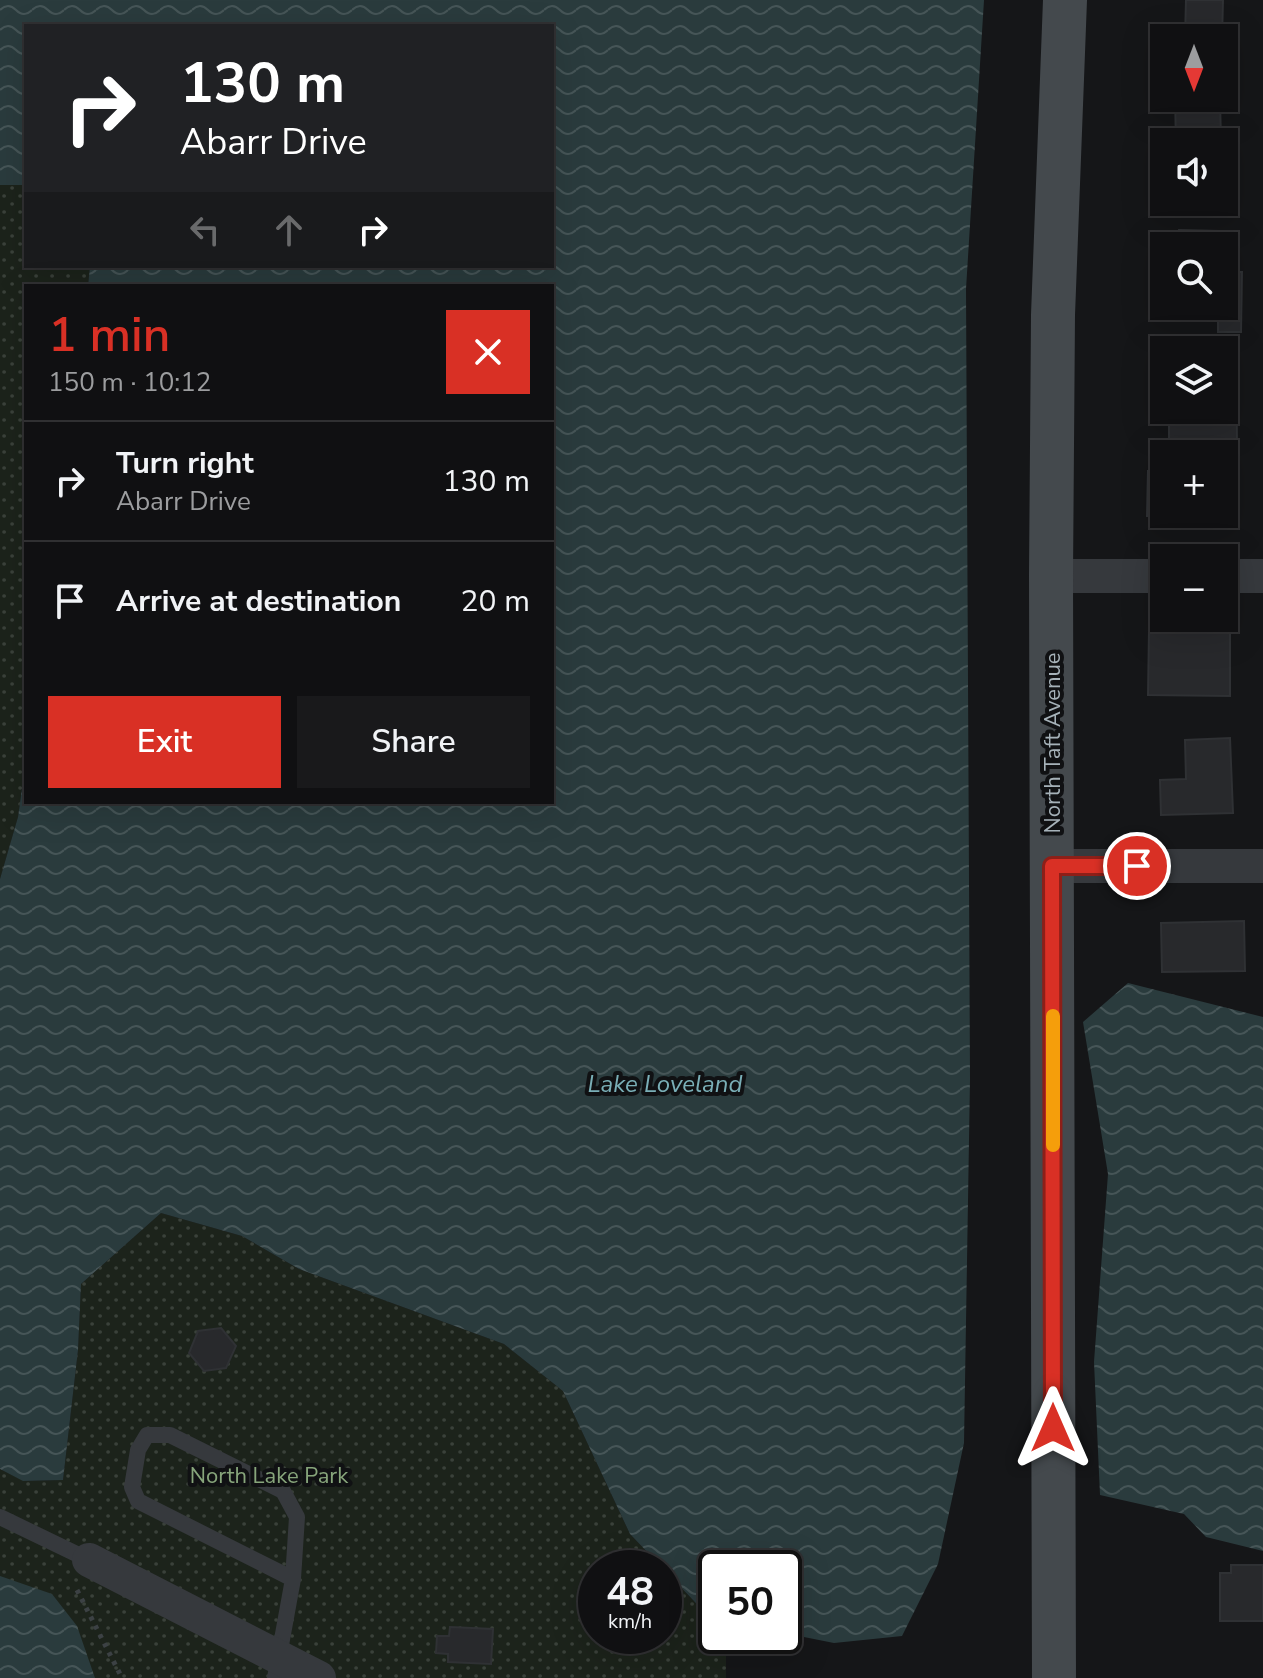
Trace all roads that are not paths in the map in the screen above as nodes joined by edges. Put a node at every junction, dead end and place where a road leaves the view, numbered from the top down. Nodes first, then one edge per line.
1 (1065, 0) edge
2 (1051, 576) junction
3 (1150, 576) edge
4 (1238, 576) edge
5 (1263, 576) edge
6 (1052, 866) junction
7 (1263, 866) edge
8 (0, 1517) edge
9 (82, 1573) joint
10 (293, 1579) junction
11 (277, 1668) edge
12 (319, 1678) edge
13 (1054, 1678) edge

1 - 2 main road, North Taft Avenue
2 - 3 street
2 - 6 main road, North Taft Avenue
4 - 5 street
6 - 7 street
6 - 13 main road, North Taft Avenue
8 - 9 lane
9 - 11 street
10 - 10 lane
10 - 11 lane
11 - 12 street

